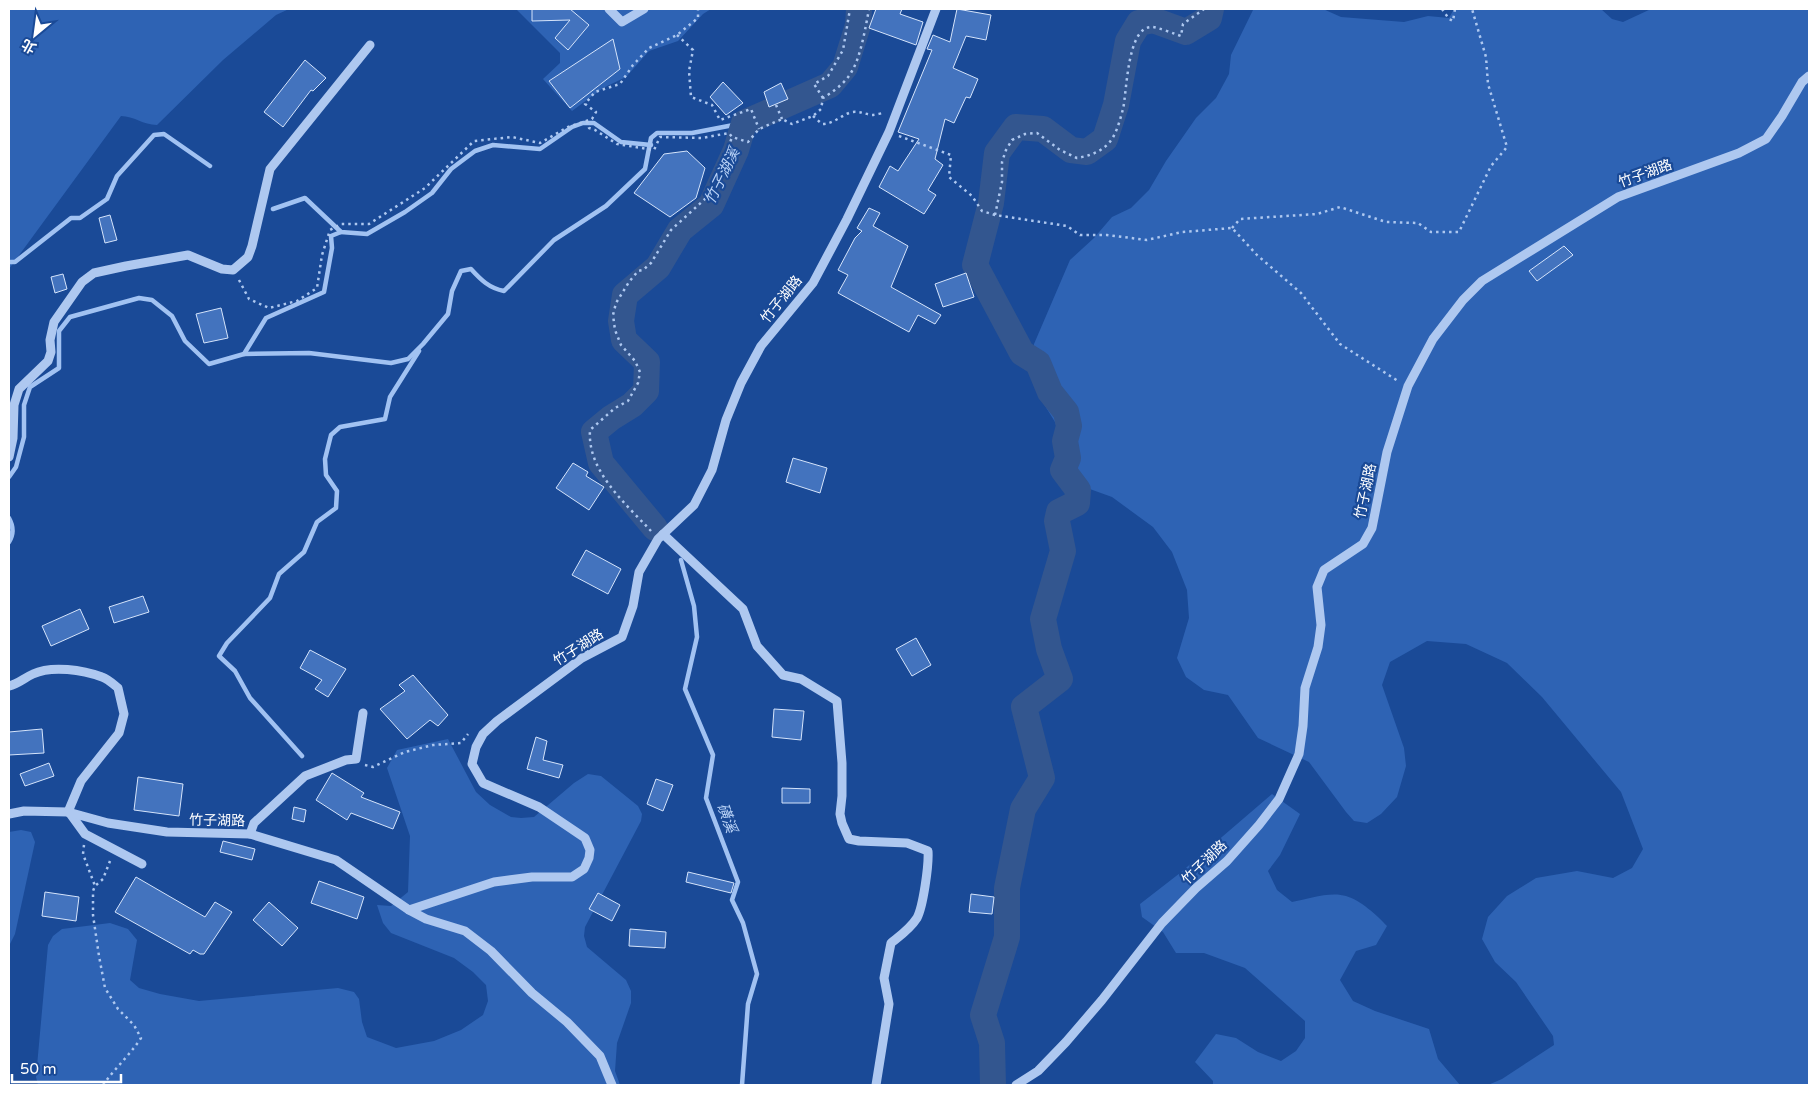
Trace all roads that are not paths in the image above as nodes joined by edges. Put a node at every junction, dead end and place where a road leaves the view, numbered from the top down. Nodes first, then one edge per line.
1 (609, 9) edge
2 (644, 9) edge
3 (936, 9) edge
4 (370, 45) dead end
5 (1809, 76) edge
6 (9, 457) edge
7 (661, 536) junction
8 (9, 686) edge
9 (363, 713) dead end
10 (68, 812) junction
11 (9, 814) edge
12 (250, 834) junction
13 (142, 864) dead end
14 (409, 910) junction
15 (612, 1085) edge
16 (876, 1085) edge
17 (1016, 1085) edge

1 - 2 street
3 - 7 street, 竹子湖路
4 - 6 street
5 - 17 street, 竹子湖路
7 - 14 street, 竹子湖路
7 - 16 street
8 - 10 street
9 - 12 street
10 - 11 street, 竹子湖路
10 - 12 street, 竹子湖路
10 - 13 street
12 - 14 street, 竹子湖路
14 - 15 street, 竹子湖路

